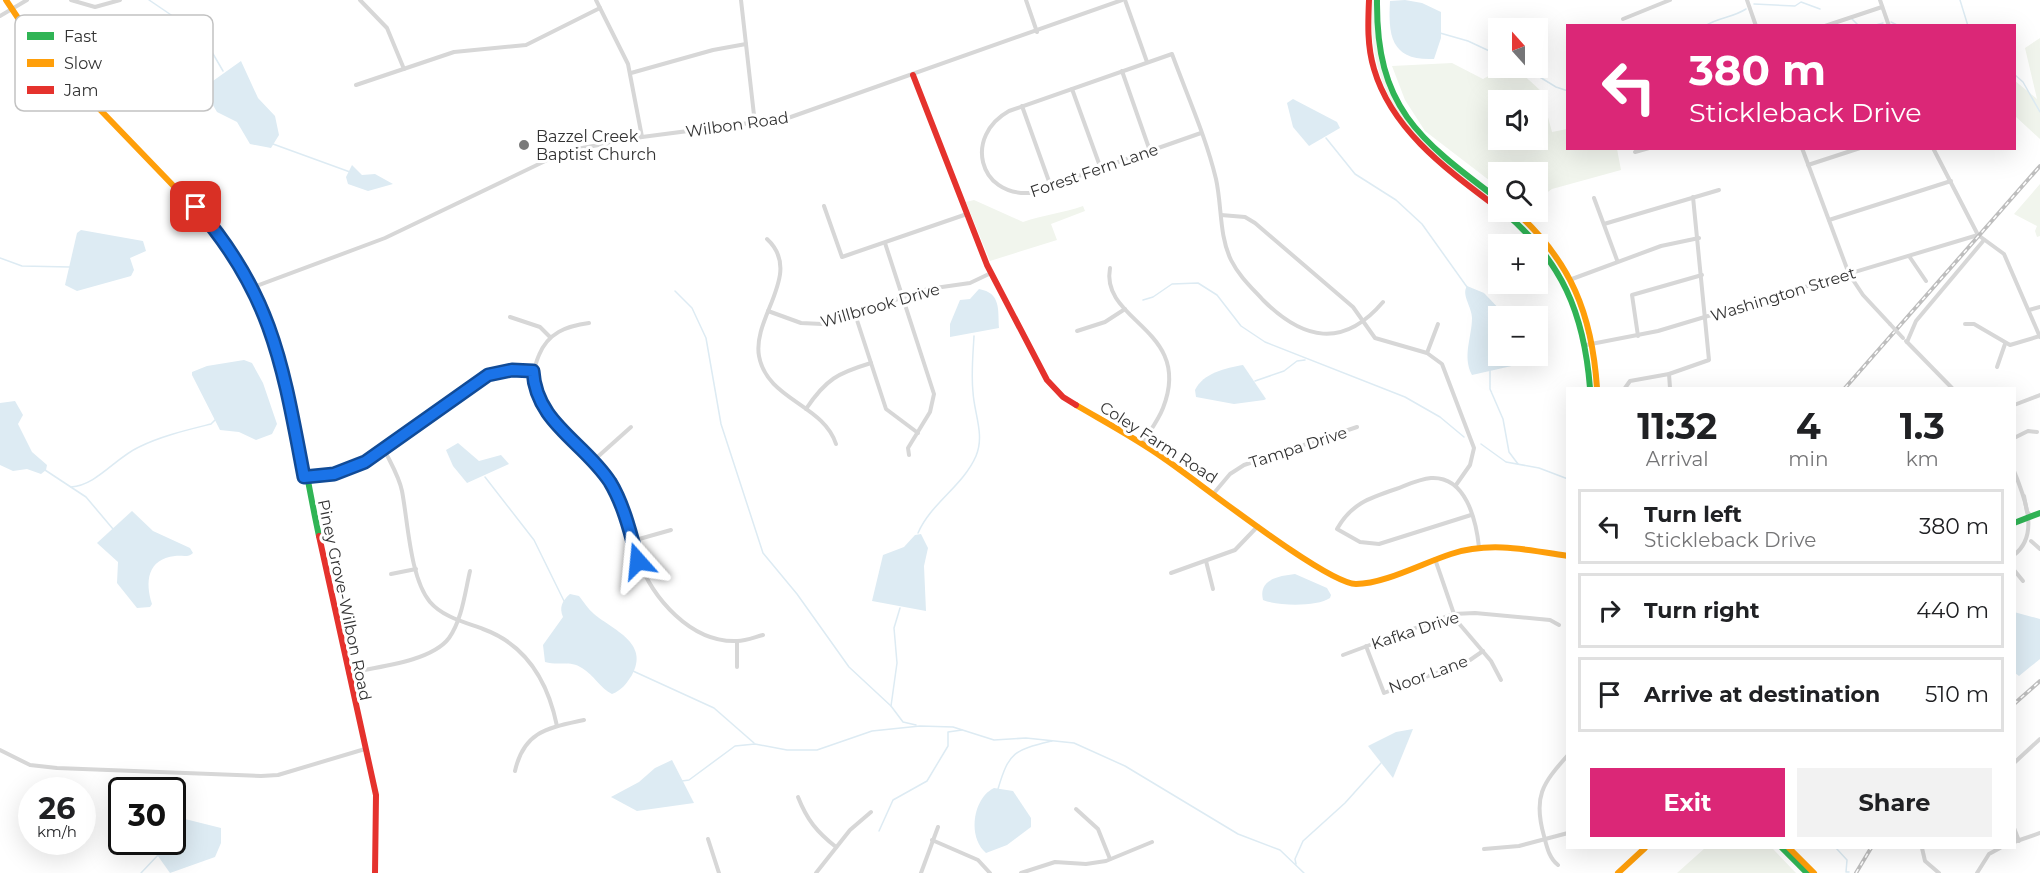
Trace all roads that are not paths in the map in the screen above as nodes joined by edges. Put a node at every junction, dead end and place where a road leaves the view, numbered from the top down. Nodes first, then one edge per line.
1 (6, 0) edge
2 (27, 0) edge
3 (71, 0) edge
4 (120, 0) edge
5 (360, 0) edge
6 (596, 0) edge
7 (741, 0) edge
8 (1026, 0) edge
9 (1123, 0) edge
10 (1369, 0) edge
11 (1377, 0) edge
12 (1670, 0) edge
13 (1747, 0) edge
14 (1880, 0) edge
15 (1882, 7) junction
16 (600, 8) junction
17 (11, 10) junction
18 (0, 16) edge
19 (15, 16) edge
20 (1623, 19) dead end
21 (1755, 24) edge
22 (1831, 24) edge
23 (1888, 24) edge
24 (1037, 32) junction
25 (746, 44) junction
26 (1147, 62) junction
27 (405, 69) junction
28 (1122, 71) junction
29 (631, 73) junction
30 (913, 75) junction
31 (356, 85) dead end
32 (1072, 89) junction
33 (1022, 106) junction
34 (102, 111) edge
35 (755, 124) junction
36 (1201, 133) junction
37 (642, 137) junction
38 (1642, 150) edge
39 (1803, 150) edge
40 (1854, 150) edge
41 (1934, 150) edge
42 (1150, 151) junction
43 (1635, 152) dead end
44 (1808, 165) junction
45 (1101, 169) junction
46 (1951, 181) junction
47 (1050, 187) junction
48 (1488, 190) edge
49 (1719, 190) dead end
50 (1693, 197) junction
51 (1594, 198) dead end
52 (1488, 200) edge
53 (824, 206) dead end
54 (967, 214) junction
55 (1221, 215) junction
56 (1829, 220) junction
57 (1515, 222) edge
58 (1526, 222) edge
59 (1604, 224) junction
60 (1978, 235) junction
61 (1699, 238) junction
62 (767, 239) dead end
63 (1984, 240) junction
64 (885, 243) junction
65 (1909, 256) junction
66 (1617, 260) junction
67 (1110, 268) dead end
68 (991, 273) junction
69 (1849, 274) junction
70 (1702, 275) junction
71 (1572, 279) junction
72 (1926, 281) dead end
73 (254, 287) junction
74 (904, 297) junction
75 (1383, 302) dead end
76 (2040, 307) edge
77 (1125, 309) junction
78 (2029, 310) junction
79 (768, 311) junction
80 (855, 314) junction
81 (510, 317) dead end
82 (1706, 317) junction
83 (1362, 322) junction
84 (589, 323) dead end
85 (1438, 324) dead end
86 (1965, 324) dead end
87 (1077, 331) dead end
88 (1638, 336) junction
89 (2040, 336) edge
90 (550, 337) junction
91 (1905, 340) junction
92 (2005, 344) junction
93 (1590, 345) junction
94 (1427, 353) junction
95 (871, 363) junction
96 (1997, 367) dead end
97 (533, 371) junction
98 (1669, 374) junction
99 (1590, 387) edge
100 (1597, 387) edge
101 (1626, 387) edge
102 (1670, 387) edge
103 (1951, 387) edge
104 (2040, 394) edge
105 (2016, 404) edge
106 (806, 409) junction
107 (631, 427) dead end
108 (1357, 428) dead end
109 (2037, 432) dead end
110 (918, 433) junction
111 (2016, 437) edge
112 (836, 444) dead end
113 (1142, 444) junction
114 (384, 449) junction
115 (909, 455) dead end
116 (593, 461) junction
117 (2016, 476) edge
118 (304, 477) junction
119 (1456, 485) junction
120 (1214, 493) junction
121 (2040, 513) edge
122 (1471, 515) junction
123 (2031, 516) junction
124 (2016, 522) edge
125 (1258, 526) junction
126 (671, 530) dead end
127 (632, 541) junction
128 (2031, 541) junction
129 (1479, 547) junction
130 (2040, 549) edge
131 (2016, 553) edge
132 (1566, 556) edge
133 (1435, 559) junction
134 (1206, 561) junction
135 (416, 569) junction
136 (470, 571) dead end
137 (2016, 572) edge
138 (1171, 573) dead end
139 (391, 574) dead end
140 (2023, 581) dead end
141 (1213, 589) dead end
142 (1453, 614) junction
143 (457, 620) junction
144 (1559, 625) dead end
145 (764, 635) dead end
146 (737, 641) junction
147 (1366, 646) junction
148 (1483, 651) junction
149 (1343, 654) dead end
150 (736, 667) dead end
151 (348, 673) junction
152 (1501, 680) dead end
153 (584, 720) dead end
154 (557, 726) junction
155 (2040, 739) edge
156 (365, 749) junction
157 (0, 750) edge
158 (1566, 757) edge
159 (2016, 761) edge
160 (514, 771) dead end
161 (798, 798) dead end
162 (1076, 809) dead end
163 (871, 812) dead end
164 (938, 827) dead end
165 (1566, 833) edge
166 (2040, 833) edge
167 (708, 839) dead end
168 (1544, 839) junction
169 (932, 840) junction
170 (2017, 841) edge
171 (1152, 842) dead end
172 (836, 848) junction
173 (1484, 849) dead end
174 (1644, 849) edge
175 (1783, 849) edge
176 (1790, 849) edge
177 (1922, 849) edge
178 (1999, 849) edge
179 (1110, 859) junction
180 (1558, 865) dead end
181 (375, 873) edge
182 (719, 873) edge
183 (816, 873) edge
184 (921, 873) edge
185 (990, 873) edge
186 (1021, 873) edge
187 (1618, 873) edge
188 (1807, 873) edge
189 (1814, 873) edge
190 (1939, 873) edge
191 (1977, 873) edge

1 - 17 main road, Piney Grove-Wilbon Road
2 - 17 street
3 - 4 street
5 - 27 street
6 - 16 street
7 - 25 street
8 - 24 street
9 - 24 street, Wilbon Road
9 - 26 street
10 - 52 main road
11 - 48 main road
12 - 20 street
13 - 21 street
14 - 15 street
15 - 22 street
15 - 23 street
16 - 27 street
16 - 29 street
17 - 18 street
17 - 19 main road, Piney Grove-Wilbon Road
24 - 30 street, Wilbon Road
25 - 29 street
25 - 35 street
26 - 28 street, Forest Fern Lane
26 - 36 street, Forest Fern Lane
27 - 31 street
28 - 32 street, Forest Fern Lane
28 - 42 street
29 - 37 street
30 - 35 street, Wilbon Road
30 - 54 main road, Coley Farm Road
32 - 33 street, Forest Fern Lane
32 - 45 street
33 - 47 street
33 - 47 street, Forest Fern Lane
34 - 73 main road, Piney Grove-Wilbon Road
35 - 37 street, Wilbon Road
36 - 42 street, Forest Fern Lane
36 - 55 street
37 - 73 street, Wilbon Road
38 - 43 street
39 - 44 street
40 - 44 street
41 - 46 street
42 - 45 street, Forest Fern Lane
44 - 56 street
45 - 47 street, Forest Fern Lane
46 - 56 street
46 - 60 street
49 - 50 street
50 - 59 street
50 - 61 street
51 - 59 street
53 - 64 street
54 - 64 street
54 - 68 main road, Coley Farm Road
55 - 83 street
55 - 83 street
56 - 69 street
57 - 93 main road
58 - 71 main road
59 - 66 street
60 - 63 street
60 - 65 street, Washington Street
61 - 66 street
61 - 70 street
62 - 79 street
63 - 78 street
63 - 91 street
64 - 74 street
65 - 69 street, Washington Street
65 - 72 street
66 - 71 street
67 - 77 street
68 - 74 street, Willbrook Drive
68 - 113 main road, Coley Farm Road
69 - 82 street, Washington Street
69 - 91 street, bridge
70 - 82 street
70 - 88 street
71 - 93 main road
73 - 118 main road, Piney Grove-Wilbon Road
74 - 80 street, Willbrook Drive
74 - 110 street
75 - 83 street
76 - 78 street
77 - 87 street
77 - 113 street
78 - 89 street
79 - 80 street, Willbrook Drive
79 - 106 street
80 - 95 street
81 - 90 street
82 - 88 street, Washington Street
82 - 98 street
83 - 94 street
84 - 90 street
85 - 94 street
86 - 92 street
88 - 93 street, Washington Street
89 - 92 street
90 - 97 street
91 - 103 street
92 - 96 street
93 - 99 main road
93 - 100 main road
94 - 119 street
95 - 106 street
95 - 110 street
97 - 114 street
97 - 116 street
98 - 101 street
98 - 102 street
104 - 105 street
106 - 112 street
107 - 116 street
108 - 120 street, Tampa Drive
109 - 111 street
110 - 115 street
113 - 120 main road, Coley Farm Road
114 - 118 street
114 - 135 street
116 - 127 street
117 - 123 street
118 - 151 main road, Piney Grove-Wilbon Road
119 - 122 street
119 - 122 street
120 - 125 main road, Coley Farm Road
121 - 123 main road
122 - 129 street
123 - 124 main road
123 - 128 street
125 - 133 main road, Coley Farm Road
125 - 134 street
126 - 127 street
127 - 146 street
128 - 130 street
128 - 131 street
129 - 132 main road, Coley Farm Road
129 - 133 main road, Coley Farm Road
133 - 142 street
134 - 138 street
134 - 141 street
135 - 139 street
135 - 143 street
136 - 143 street
137 - 140 street
142 - 144 street, Kafka Drive
142 - 147 street, Kafka Drive
142 - 148 street
143 - 151 street
143 - 154 street
145 - 146 street
146 - 150 street
147 - 148 street, Noor Lane
147 - 149 street, Kafka Drive
148 - 152 street
151 - 156 main road, Piney Grove-Wilbon Road
153 - 154 street
154 - 160 street
155 - 159 street
156 - 157 street
156 - 181 main road, Piney Grove-Wilbon Road
158 - 168 street
161 - 172 street
162 - 179 street
163 - 172 street
164 - 169 street
165 - 168 street
166 - 170 street
167 - 182 street
168 - 173 street
168 - 180 street
169 - 184 street
169 - 185 street
171 - 179 street
172 - 183 street
174 - 187 main road
175 - 188 main road
176 - 189 main road
177 - 190 street
178 - 191 street
179 - 186 street

